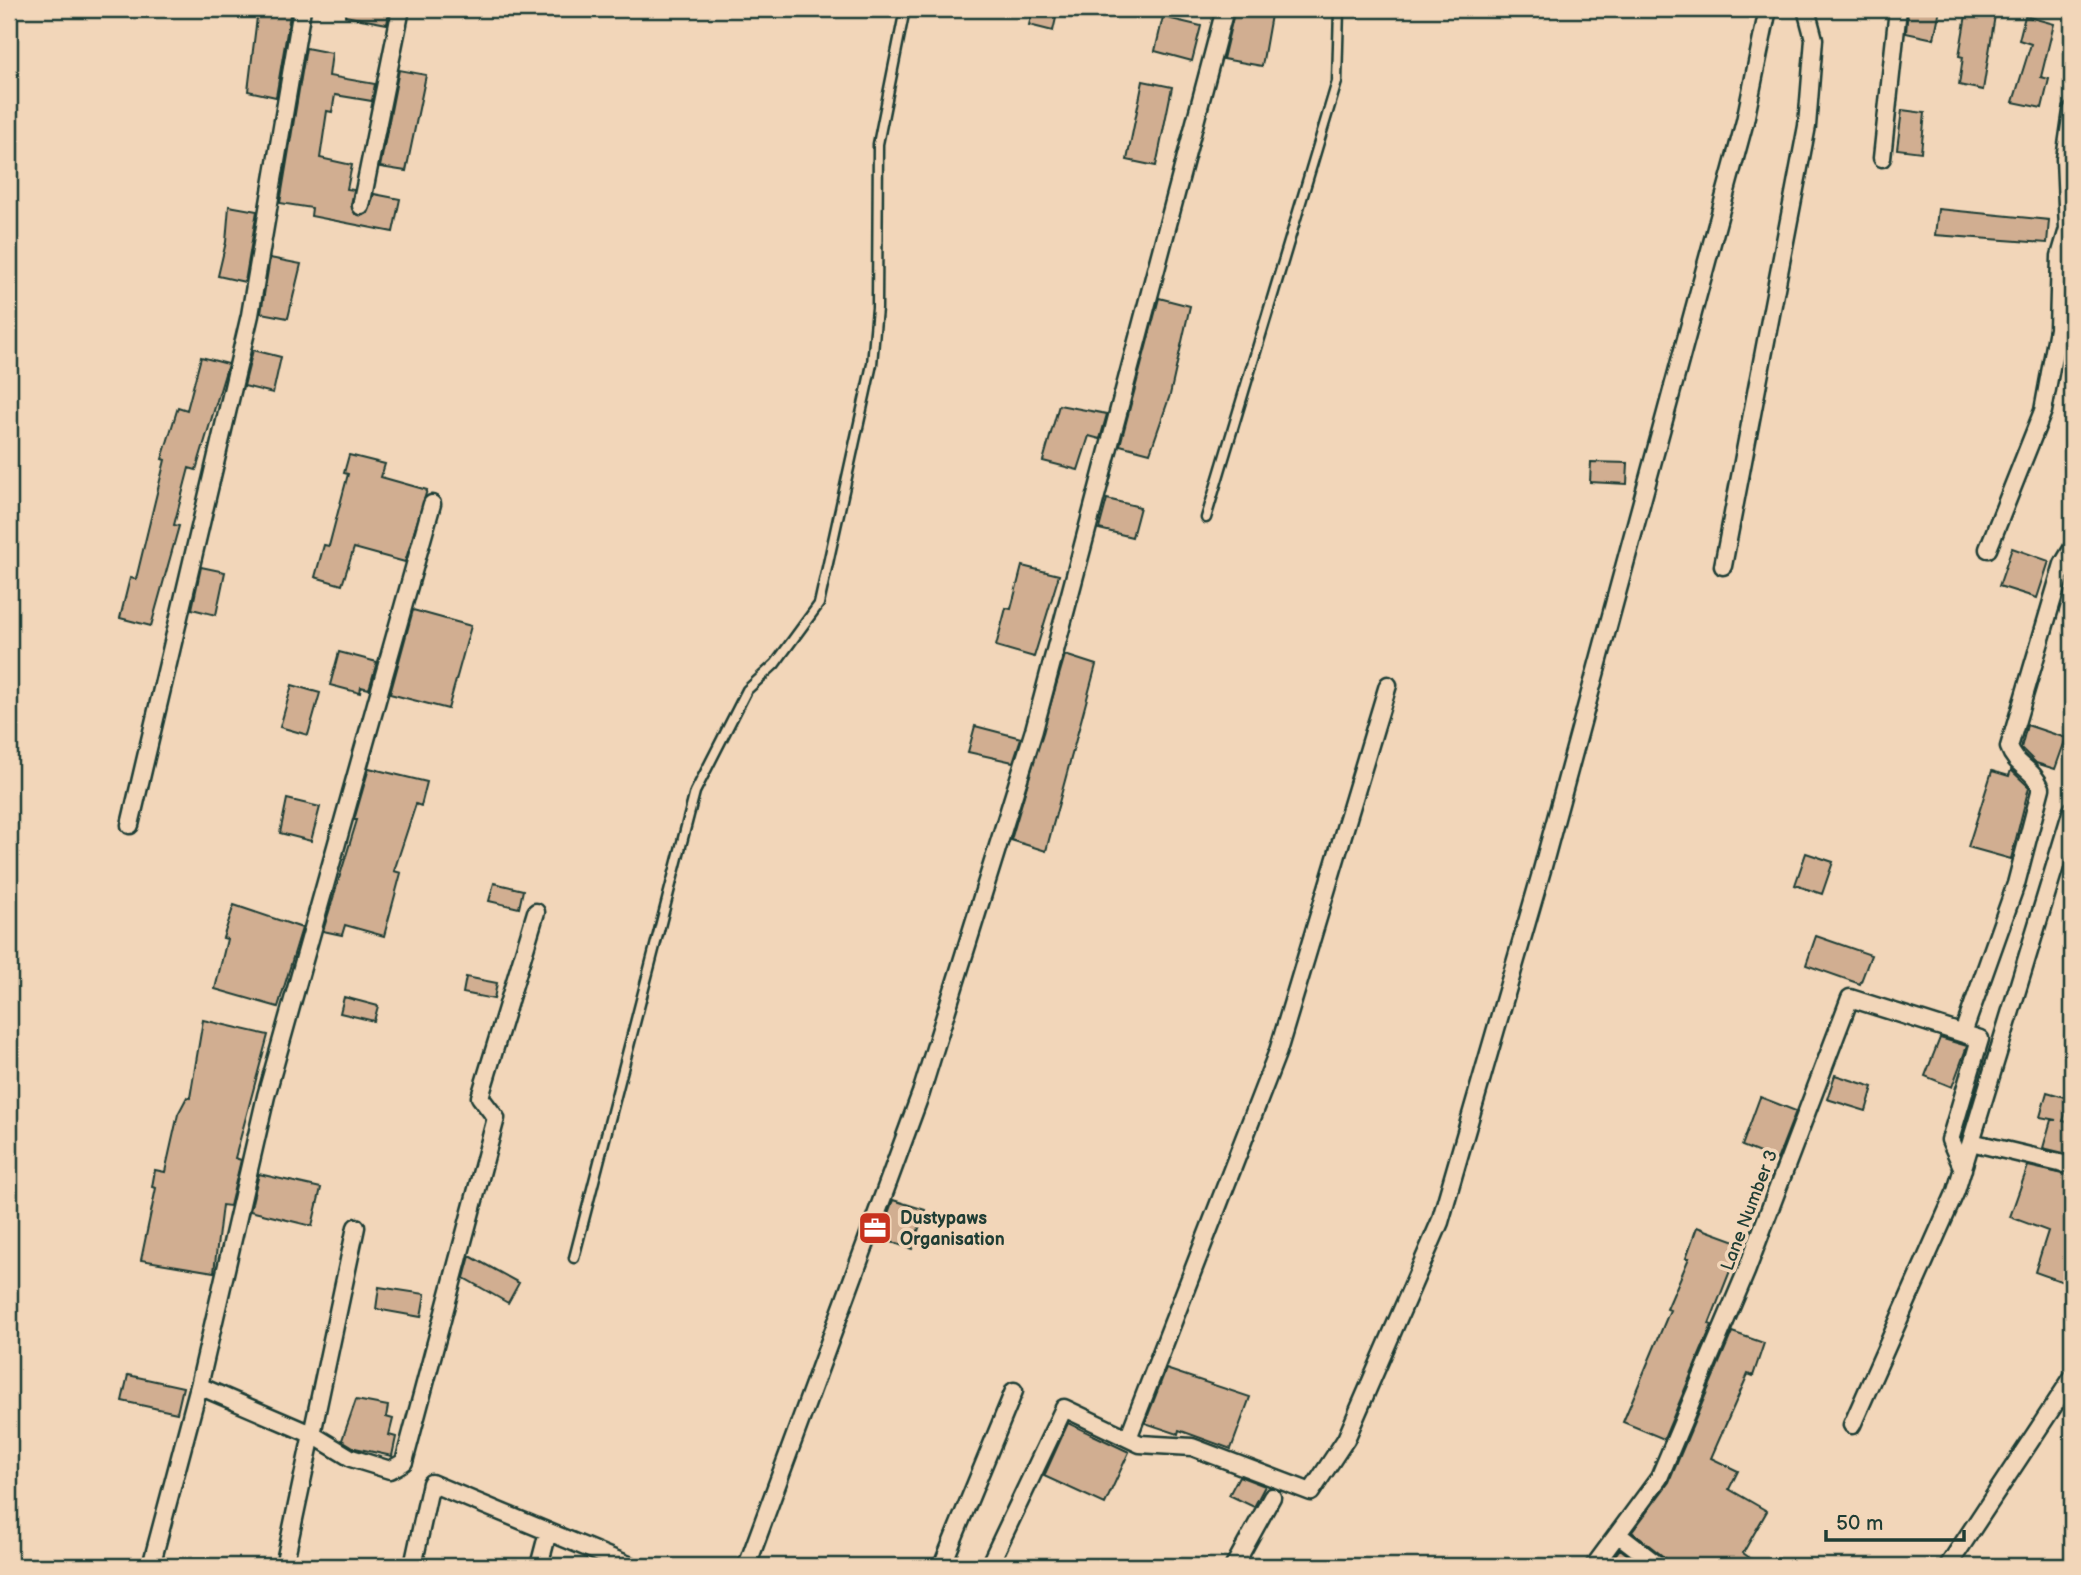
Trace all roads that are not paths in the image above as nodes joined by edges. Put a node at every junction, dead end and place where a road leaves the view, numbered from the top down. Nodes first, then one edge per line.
1 (302, 9) edge
2 (401, 9) edge
3 (905, 9) edge
4 (1225, 9) edge
5 (1339, 9) edge
6 (1768, 9) edge
7 (1806, 9) edge
8 (1898, 9) edge
9 (2072, 111) edge
10 (1882, 158) dead end
11 (361, 206) dead end
12 (432, 504) dead end
13 (1206, 518) dead end
14 (1988, 549) dead end
15 (2072, 549) edge
16 (1723, 566) dead end
17 (1388, 685) dead end
18 (2072, 810) edge
19 (130, 825) dead end
20 (536, 912) dead end
21 (1964, 1033) junction
22 (1971, 1142) junction
23 (2072, 1166) edge
24 (1963, 1169) junction
25 (356, 1227) dead end
26 (574, 1258) dead end
27 (2072, 1378) edge
28 (199, 1386) junction
29 (1014, 1391) dead end
30 (1852, 1425) dead end
31 (313, 1435) junction
32 (1128, 1438) junction
33 (1272, 1497) dead end
34 (548, 1532) junction
35 (1620, 1536) junction
36 (151, 1566) edge
37 (284, 1566) edge
38 (413, 1566) edge
39 (539, 1566) edge
40 (631, 1566) edge
41 (747, 1566) edge
42 (942, 1566) edge
43 (989, 1566) edge
44 (1234, 1566) edge
45 (1594, 1566) edge
46 (1659, 1566) edge
47 (1948, 1566) edge

1 - 19 street
2 - 11 street
3 - 26 lane
4 - 41 street
5 - 13 lane
6 - 32 street
7 - 16 street
8 - 10 street
9 - 14 street
12 - 28 street
15 - 21 street
17 - 32 street
18 - 22 street
20 - 31 street
21 - 24 street
21 - 35 street, Lane Number 3
22 - 23 street
22 - 24 street
24 - 30 street
25 - 31 street
27 - 47 street
28 - 31 street
28 - 36 street
29 - 42 street
31 - 37 street
32 - 43 street
33 - 44 street
34 - 38 street
34 - 39 street
34 - 40 street
35 - 45 street
35 - 46 street

